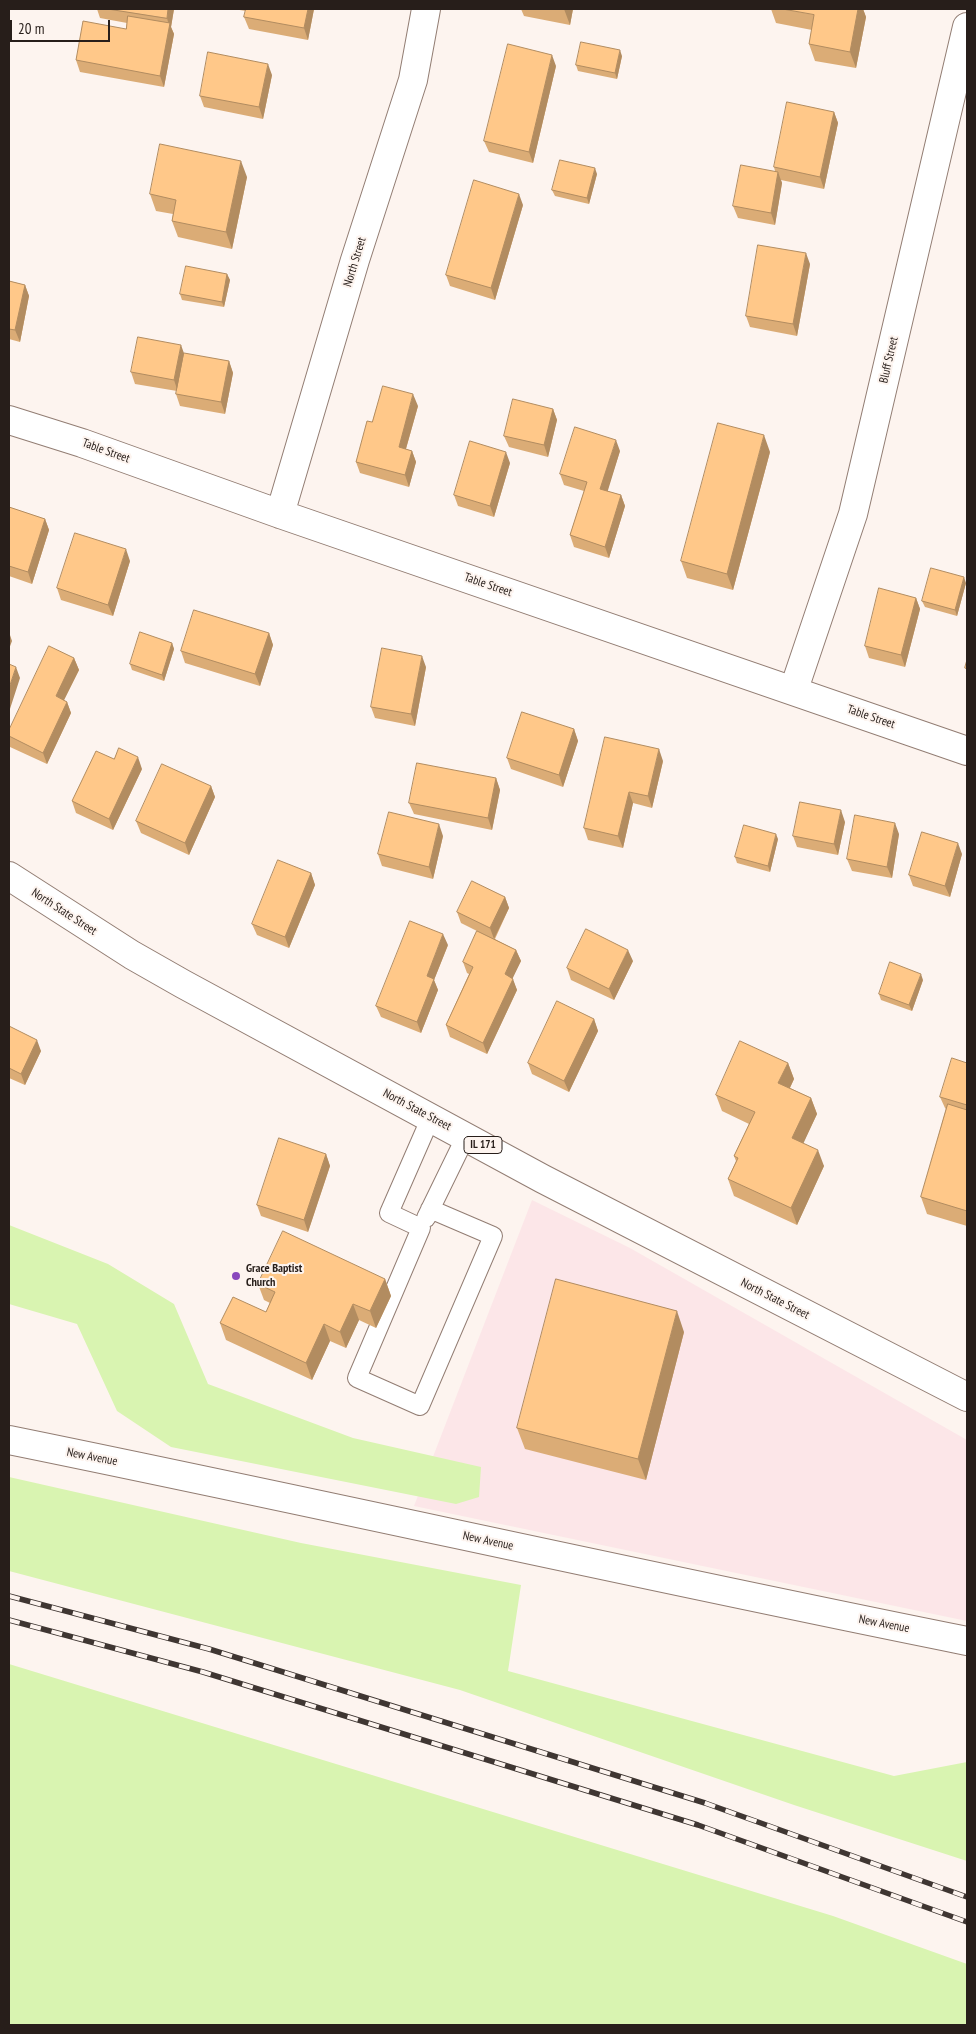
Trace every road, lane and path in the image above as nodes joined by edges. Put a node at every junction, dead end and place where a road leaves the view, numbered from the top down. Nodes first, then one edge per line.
1 (426, 9) edge
2 (967, 27) edge
3 (9, 420) edge
4 (280, 514) junction
5 (794, 689) junction
6 (967, 751) edge
7 (9, 876) edge
8 (431, 1117) junction
9 (466, 1136) junction
10 (430, 1210) junction
11 (421, 1228) junction
12 (967, 1397) edge
13 (9, 1440) edge
14 (967, 1641) edge

1 - 4 street, North Street
2 - 5 street, Bluff Street
3 - 4 street, Table Street
4 - 5 street, Table Street
5 - 6 street, Table Street
7 - 8 street, North State Street / IL 171
8 - 9 street, North State Street / IL 171
8 - 11 lane
9 - 10 lane
9 - 12 street, North State Street / IL 171
10 - 11 lane
10 - 11 lane
13 - 14 street, New Avenue

